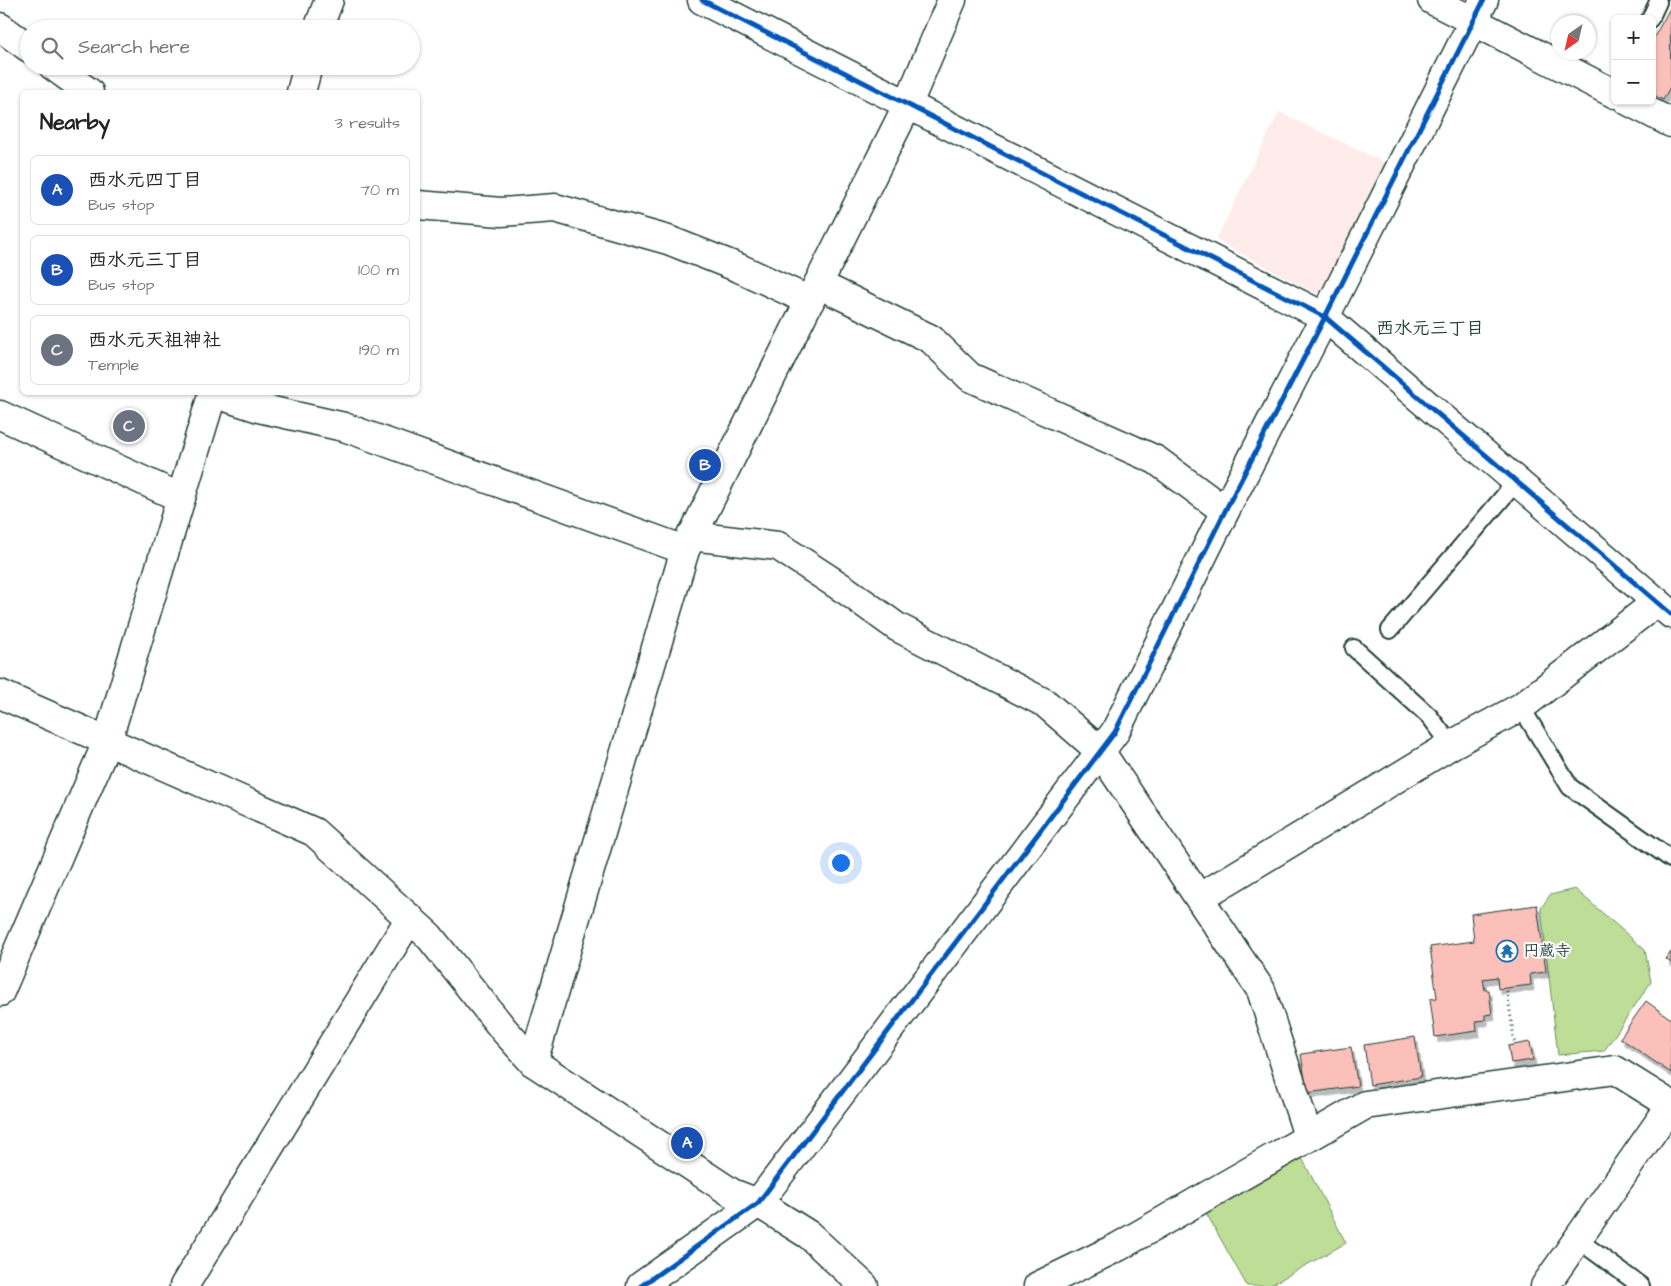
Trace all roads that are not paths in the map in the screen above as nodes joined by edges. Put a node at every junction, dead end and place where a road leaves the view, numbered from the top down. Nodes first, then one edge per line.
1 (329, 0) edge
2 (702, 0) edge
3 (952, 0) edge
4 (1432, 0) edge
5 (1658, 2) dead end
6 (1479, 11) edge
7 (1652, 15) edge
8 (321, 20) edge
9 (0, 27) edge
10 (20, 41) edge
11 (65, 75) edge
12 (305, 75) edge
13 (86, 90) edge
14 (301, 90) edge
15 (1611, 91) edge
16 (1637, 105) edge
17 (907, 106) junction
18 (1671, 123) edge
19 (420, 205) edge
20 (814, 293) junction
21 (1325, 317) junction
22 (212, 395) edge
23 (219, 395) edge
24 (0, 415) edge
25 (1516, 482) junction
26 (181, 498) junction
27 (1225, 511) junction
28 (688, 543) junction
29 (1664, 608) edge
30 (1390, 630) dead end
31 (1354, 648) dead end
32 (0, 694) edge
33 (1521, 707) junction
34 (107, 742) junction
35 (1451, 745) junction
36 (1100, 750) junction
37 (1671, 859) edge
38 (1199, 898) junction
39 (410, 918) junction
40 (0, 992) edge
41 (533, 1062) junction
42 (1671, 1105) edge
43 (1308, 1136) junction
44 (758, 1203) junction
45 (1577, 1239) junction
46 (184, 1286) edge
47 (641, 1286) edge
48 (864, 1286) edge
49 (1038, 1286) edge
50 (1544, 1286) edge
51 (1641, 1286) edge

1 - 8 street
2 - 17 street
3 - 17 street
4 - 6 street
5 - 7 lane
6 - 15 street
6 - 21 street
9 - 10 street
11 - 13 street
12 - 14 street
16 - 18 street
17 - 20 street
17 - 21 street
19 - 20 street
20 - 27 street
20 - 28 street
21 - 25 street
21 - 27 street
22 - 26 street
23 - 28 street
24 - 26 street
25 - 29 street
25 - 30 lane
26 - 34 street
27 - 36 street
28 - 36 street
28 - 41 street
29 - 33 street
31 - 35 lane
32 - 34 street
33 - 35 street
33 - 37 lane
34 - 39 street
34 - 40 street
35 - 38 street
36 - 38 street
36 - 44 street
38 - 43 street
39 - 41 street
39 - 46 street
41 - 44 street
42 - 43 street
42 - 45 street
43 - 49 street
44 - 47 street
44 - 48 street
45 - 50 street
45 - 51 lane

